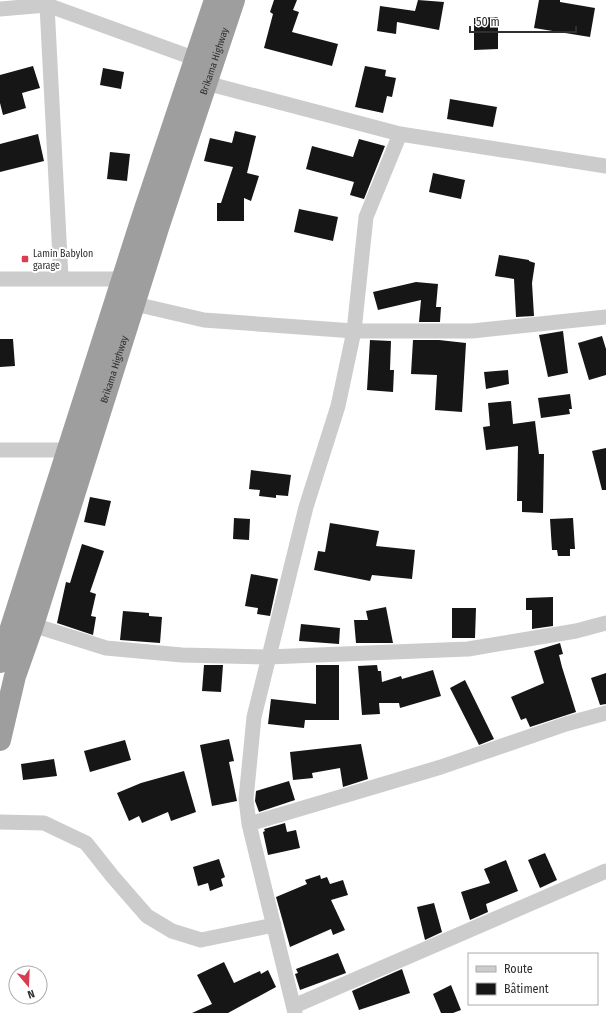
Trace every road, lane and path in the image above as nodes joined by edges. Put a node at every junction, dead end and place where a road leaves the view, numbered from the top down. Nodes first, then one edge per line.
1 (215, 0) edge
2 (234, 0) edge
3 (47, 5) junction
4 (0, 9) edge
5 (196, 59) junction
6 (206, 83) junction
7 (400, 134) junction
8 (606, 166) edge
9 (150, 223) junction
10 (61, 278) junction
11 (0, 279) edge
12 (132, 280) junction
13 (135, 304) junction
14 (606, 317) edge
15 (354, 331) junction
16 (0, 450) edge
17 (67, 450) junction
18 (606, 623) edge
19 (33, 625) junction
20 (5, 631) edge
21 (268, 657) junction
22 (0, 662) edge
23 (606, 713) edge
24 (0, 740) edge
25 (0, 822) edge
26 (249, 824) junction
27 (606, 871) edge
28 (274, 925) junction
29 (294, 1010) edge

1 - 5 highway, Brikama Highway
2 - 6 highway, Brikama Highway
3 - 4 street
3 - 5 street
3 - 10 street
5 - 9 highway, Brikama Highway
6 - 7 street
6 - 9 highway, Brikama Highway
7 - 8 street
7 - 15 street
9 - 12 highway, Brikama Highway
10 - 11 street
10 - 12 street
12 - 13 highway, Brikama Highway
12 - 17 highway, Brikama Highway
13 - 15 street
13 - 19 highway, Brikama Highway
14 - 15 street
15 - 21 street
16 - 17 street
17 - 20 highway, Brikama Highway
18 - 21 street
19 - 21 street
19 - 24 highway, Brikama Highway
20 - 22 highway, Brikama Highway
21 - 26 street
23 - 26 street
25 - 28 street
26 - 28 street
27 - 29 street
28 - 29 street

